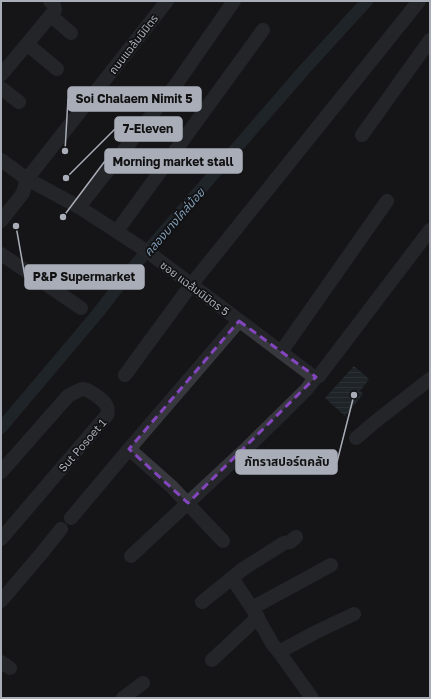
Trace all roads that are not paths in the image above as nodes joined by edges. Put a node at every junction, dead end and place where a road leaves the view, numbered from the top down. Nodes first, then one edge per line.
1 (50, 1) edge
2 (167, 1) edge
3 (234, 1) edge
4 (419, 1) edge
5 (51, 16) junction
6 (263, 30) dead end
7 (71, 33) dead end
8 (430, 40) edge
9 (27, 44) junction
10 (57, 69) dead end
11 (1, 75) edge
12 (1, 88) edge
13 (19, 102) dead end
14 (362, 135) dead end
15 (1, 160) edge
16 (27, 179) junction
17 (387, 202) dead end
18 (79, 207) junction
19 (1, 221) edge
20 (430, 230) edge
21 (117, 231) junction
22 (1, 254) edge
23 (191, 285) junction
24 (81, 308) dead end
25 (239, 321) junction
26 (281, 352) junction
27 (125, 375) dead end
28 (316, 377) junction
29 (430, 379) edge
30 (356, 438) dead end
31 (129, 449) junction
32 (1, 472) edge
33 (188, 504) junction
34 (71, 518) dead end
35 (61, 529) dead end
36 (296, 537) dead end
37 (1, 539) edge
38 (223, 540) dead end
39 (131, 556) dead end
40 (331, 565) dead end
41 (232, 578) junction
42 (1, 601) edge
43 (202, 602) dead end
44 (255, 612) junction
45 (354, 614) dead end
46 (279, 652) junction
47 (212, 660) dead end
48 (143, 683) dead end
49 (123, 698) edge
50 (312, 698) edge

1 - 5 street
2 - 16 street, ถนนแฉล้มนิมิตร
3 - 18 street
4 - 23 street
5 - 7 street
5 - 9 street
6 - 21 street
8 - 14 street
9 - 10 street
9 - 11 street
12 - 13 street
15 - 16 street, ซอย แฉล้มนิมิตร 5
16 - 18 street, ซอย แฉล้มนิมิตร 5
16 - 19 street, ถนนแฉล้มนิมิตร
17 - 26 street
18 - 21 street, ซอย แฉล้มนิมิตร 5
20 - 28 street
21 - 23 street, ซอย แฉล้มนิมิตร 5
22 - 24 street
23 - 25 street, ซอย แฉล้มนิมิตร 5
23 - 27 street
25 - 26 street, ซอย แฉล้มนิมิตร 5
25 - 31 street
26 - 28 street, ซอย แฉล้มนิมิตร 5
28 - 33 street
29 - 30 street
31 - 33 street
31 - 34 street
32 - 37 street, Sut Posoet 1
33 - 38 street
33 - 39 street
35 - 42 street
36 - 41 street
40 - 44 street
41 - 43 street
41 - 44 street
44 - 46 street
44 - 47 street
45 - 46 street
46 - 50 street
48 - 49 street

